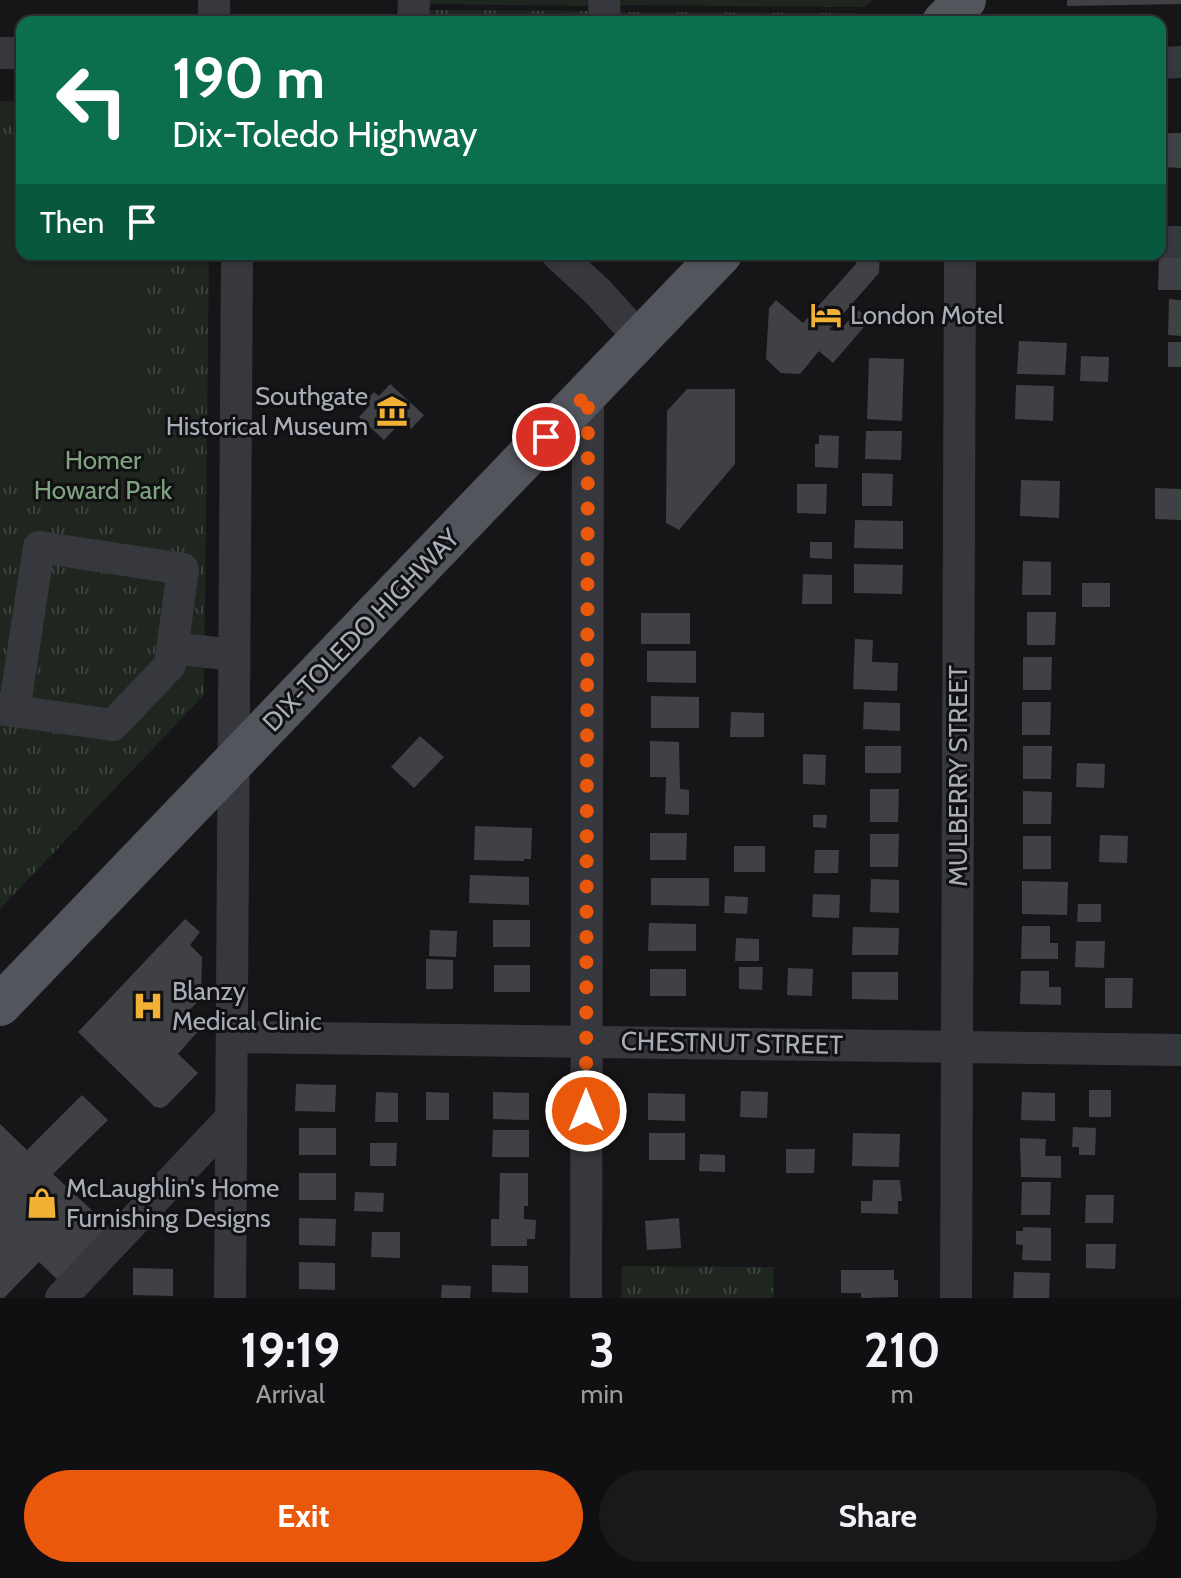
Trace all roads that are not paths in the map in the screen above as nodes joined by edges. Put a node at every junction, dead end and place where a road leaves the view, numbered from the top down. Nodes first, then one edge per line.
1 (237, 260) edge
2 (563, 260) edge
3 (715, 260) edge
4 (960, 260) edge
5 (640, 338) junction
6 (588, 393) junction
7 (182, 579) junction
8 (234, 579) junction
9 (172, 648) junction
10 (234, 655) junction
11 (7, 710) edge
12 (233, 763) junction
13 (0, 1005) edge
14 (234, 1037) junction
15 (587, 1042) junction
16 (957, 1046) junction
17 (1181, 1050) edge
18 (231, 1118) junction
19 (61, 1298) edge
20 (230, 1298) edge
21 (586, 1298) edge
22 (956, 1298) edge

1 - 8 street
2 - 5 street
3 - 5 main road, DIX-TOLEDO HIGHWAY
4 - 16 street, MULBERRY STREET
5 - 6 main road, DIX-TOLEDO HIGHWAY
6 - 12 main road, DIX-TOLEDO HIGHWAY
6 - 15 street
7 - 8 street
7 - 9 street
7 - 11 street
8 - 10 street
9 - 10 street
9 - 11 street
10 - 12 street
12 - 13 main road, DIX-TOLEDO HIGHWAY
12 - 14 street
14 - 15 street, CHESTNUT STREET
14 - 18 street
15 - 16 street, CHESTNUT STREET
15 - 21 street
16 - 17 street, CHESTNUT STREET
16 - 22 street, MULBERRY STREET
18 - 19 street
18 - 20 street

